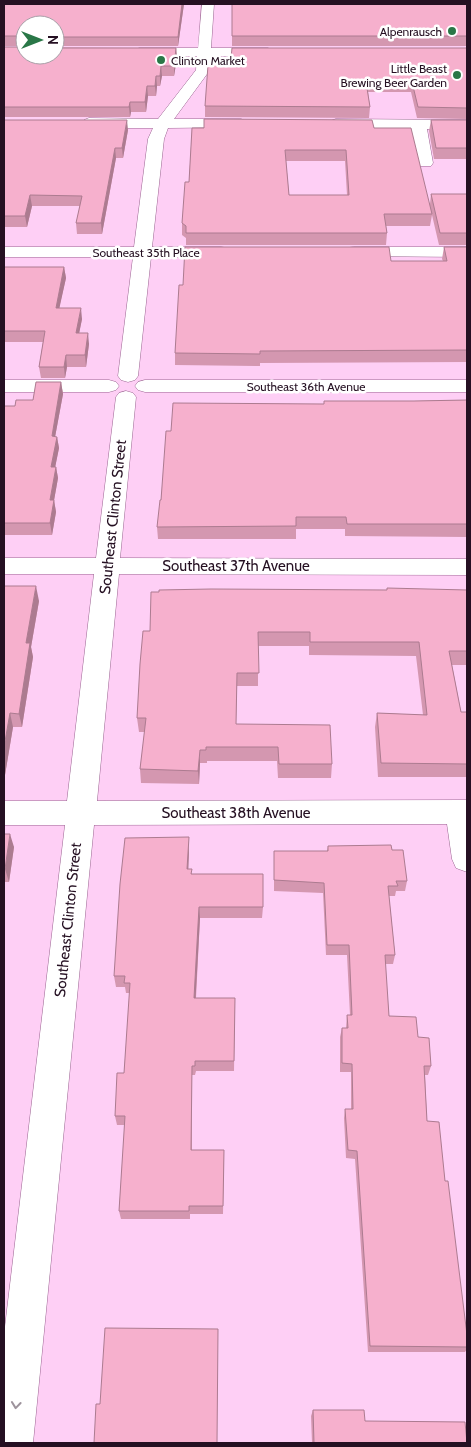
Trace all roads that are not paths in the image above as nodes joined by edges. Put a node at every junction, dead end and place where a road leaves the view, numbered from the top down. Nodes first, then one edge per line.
1 (208, 4) edge
2 (122, 52) edge
3 (205, 52) junction
4 (280, 52) edge
5 (467, 121) edge
6 (74, 123) edge
7 (164, 123) junction
8 (255, 124) edge
9 (323, 124) edge
10 (419, 124) junction
11 (425, 163) dead end
12 (4, 252) edge
13 (143, 252) junction
14 (234, 252) edge
15 (341, 252) edge
16 (467, 252) edge
17 (4, 386) edge
18 (127, 386) junction
19 (467, 386) edge
20 (4, 566) edge
21 (107, 566) junction
22 (467, 567) edge
23 (463, 812) edge
24 (4, 813) edge
25 (80, 813) junction
26 (467, 858) edge
27 (12, 1443) edge

1 - 3 street, Southeast Clinton Street
2 - 3 street
3 - 4 street
3 - 7 street, Southeast Clinton Street
5 - 10 street
6 - 7 street
7 - 8 street
7 - 13 street, Southeast Clinton Street
9 - 10 street
10 - 11 street
12 - 13 street, Southeast 35th Place
13 - 14 street, Southeast 35th Place
13 - 18 street, Southeast Clinton Street
15 - 16 street
17 - 18 street, Southeast 36th Avenue
18 - 19 street, Southeast 36th Avenue
18 - 21 street, Southeast Clinton Street
20 - 21 street, Southeast 37th Avenue
21 - 22 street, Southeast 37th Avenue
21 - 25 street, Southeast Clinton Street
23 - 25 street, Southeast 38th Avenue
23 - 26 street
24 - 25 street, Southeast 38th Avenue
25 -> 27 street, Southeast Clinton Street

